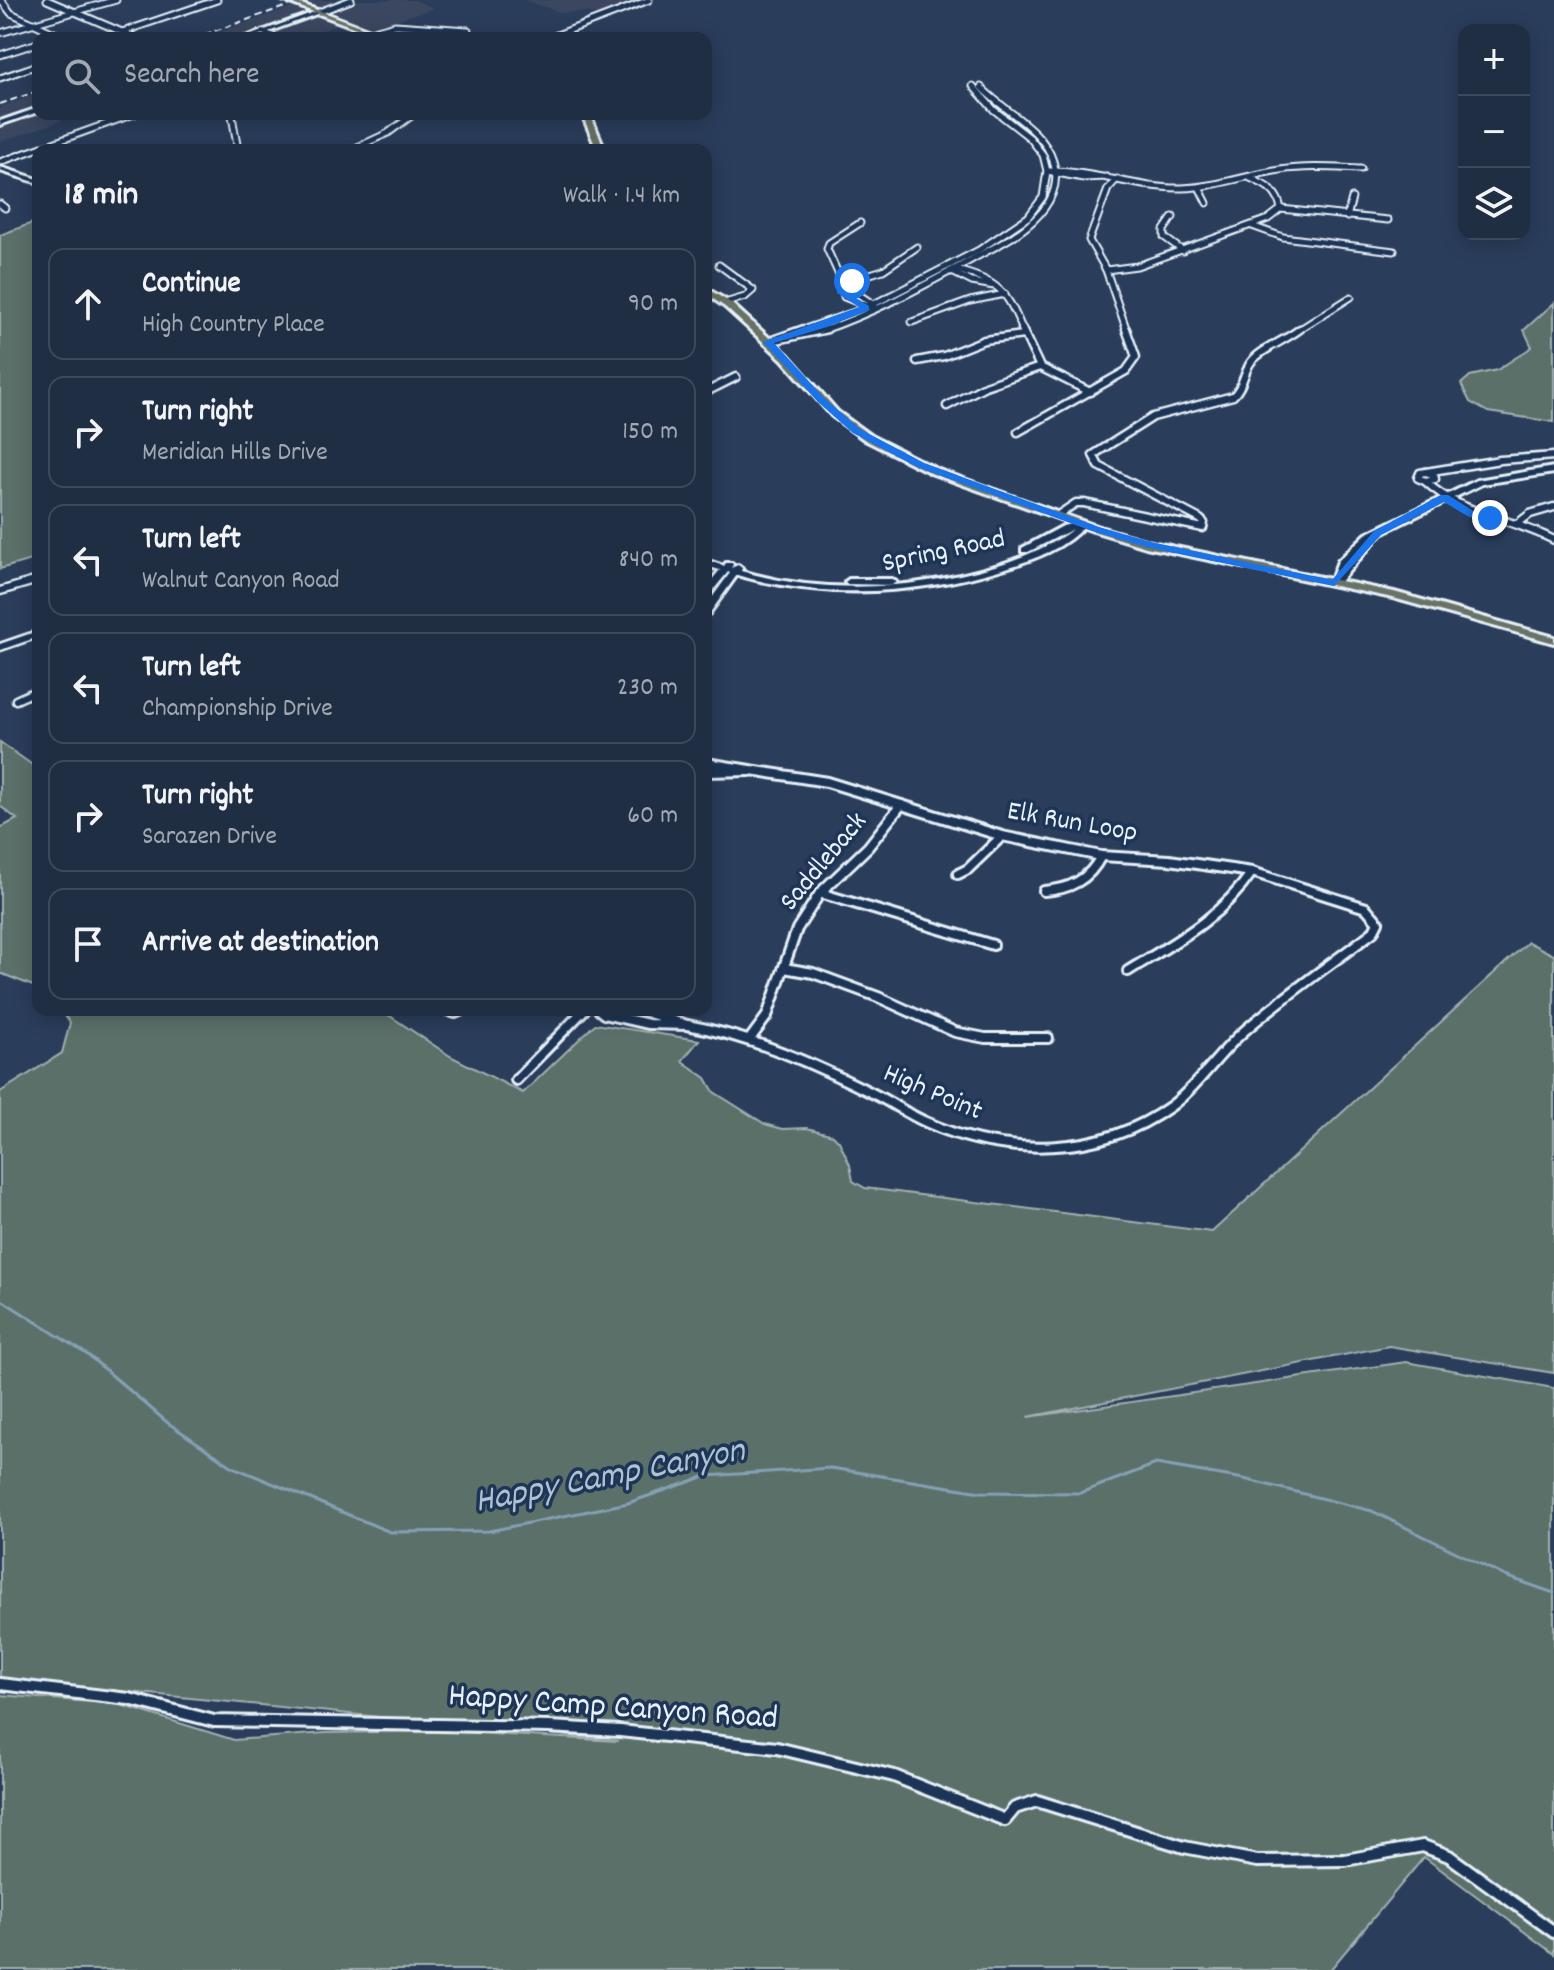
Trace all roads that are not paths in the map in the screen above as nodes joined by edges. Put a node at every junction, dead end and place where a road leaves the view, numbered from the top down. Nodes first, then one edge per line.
1 (1, 0) edge
2 (47, 0) edge
3 (116, 0) edge
4 (217, 0) edge
5 (285, 0) edge
6 (294, 0) edge
7 (351, 0) edge
8 (649, 0) edge
9 (7, 10) junction
10 (0, 12) edge
11 (77, 12) junction
12 (319, 12) junction
13 (31, 23) junction
14 (468, 30) dead end
15 (369, 31) junction
16 (52, 32) edge
17 (122, 32) joint
18 (263, 32) edge
19 (366, 32) edge
20 (565, 32) edge
21 (0, 33) edge
22 (32, 45) edge
23 (0, 55) edge
24 (32, 67) edge
25 (0, 78) edge
26 (973, 86) dead end
27 (981, 87) dead end
28 (32, 112) edge
29 (118, 120) edge
30 (233, 120) edge
31 (406, 120) edge
32 (588, 120) edge
33 (0, 123) edge
34 (1023, 128) junction
35 (55, 144) edge
36 (237, 144) edge
37 (364, 144) edge
38 (598, 144) edge
39 (32, 153) edge
40 (0, 165) edge
41 (1361, 169) dead end
42 (1047, 171) junction
43 (1056, 172) junction
44 (32, 177) edge
45 (1250, 178) junction
46 (1117, 179) junction
47 (1199, 187) junction
48 (1352, 198) dead end
49 (1207, 203) dead end
50 (1281, 209) junction
51 (1173, 217) dead end
52 (1347, 217) junction
53 (1388, 220) dead end
54 (860, 223) dead end
55 (1252, 226) junction
56 (917, 247) dead end
57 (1183, 251) junction
58 (1394, 251) dead end
59 (719, 265) dead end
60 (950, 270) junction
61 (1106, 270) junction
62 (983, 278) junction
63 (976, 282) junction
64 (843, 283) junction
65 (994, 286) junction
66 (856, 292) junction
67 (712, 294) edge
68 (842, 294) junction
69 (1006, 294) junction
70 (1351, 297) dead end
71 (725, 303) junction
72 (871, 307) junction
73 (912, 322) dead end
74 (1024, 335) junction
75 (767, 342) junction
76 (917, 361) dead end
77 (1040, 367) junction
78 (736, 377) dead end
79 (712, 389) edge
80 (1090, 392) junction
81 (947, 406) dead end
82 (1018, 432) dead end
83 (1554, 456) edge
84 (1444, 468) junction
85 (1554, 470) edge
86 (1426, 472) junction
87 (1434, 475) junction
88 (1425, 481) junction
89 (1444, 498) junction
90 (1554, 507) edge
91 (1058, 515) junction
92 (1082, 524) junction
93 (1517, 524) junction
94 (1554, 540) edge
95 (712, 558) edge
96 (712, 564) edge
97 (732, 568) junction
98 (32, 582) edge
99 (1334, 583) junction
100 (712, 587) edge
101 (0, 591) edge
102 (712, 602) edge
103 (32, 636) edge
104 (1554, 640) edge
105 (0, 647) edge
106 (32, 693) edge
107 (16, 700) dead end
108 (712, 764) edge
109 (755, 770) junction
110 (712, 772) edge
111 (901, 805) junction
112 (1002, 836) junction
113 (1101, 856) junction
114 (1252, 872) junction
115 (958, 874) dead end
116 (1044, 891) dead end
117 (820, 893) junction
118 (1378, 922) joint
119 (993, 945) dead end
120 (784, 968) junction
121 (1128, 971) dead end
122 (578, 1016) edge
123 (612, 1016) edge
124 (650, 1016) edge
125 (658, 1020) junction
126 (1048, 1038) dead end
127 (750, 1039) junction
128 (516, 1080) dead end
129 (0, 1684) edge
130 (1554, 1932) edge

1 - 9 street
2 - 11 street
3 - 11 street
4 - 17 street
5 - 12 main road
6 - 12 main road
7 - 12 street
8 - 20 street
9 - 10 street
9 - 13 street
11 - 13 street
11 - 17 street
12 - 15 main road
12 - 18 street
13 - 16 street
13 - 21 street
14 - 15 street
15 - 19 street
22 - 23 street
24 - 25 street
26 - 34 street
27 - 34 street
28 - 33 street
29 - 35 street
30 - 36 street
31 - 37 street
32 - 38 main road
34 - 42 street
34 - 43 street
39 - 40 street
40 - 44 street
41 - 45 street
42 - 43 street
42 - 60 street
43 - 46 street
43 - 60 street
45 - 47 street
45 - 50 street
46 - 47 street
46 - 61 street
47 - 49 street
48 - 52 street
50 - 52 street
50 - 55 street
51 - 57 street
52 - 53 street
54 - 64 street
55 - 57 street
55 - 58 street
56 - 64 street
57 - 61 street
59 - 71 street
60 - 62 street
60 - 63 street
60 - 72 street
61 - 80 street
62 - 63 street
62 - 65 street
63 - 65 street
64 - 66 street
64 - 68 street
65 - 69 street
66 - 68 street
66 - 72 street
67 - 71 main road
68 - 72 street
69 - 73 street
69 - 74 street
70 - 91 street
71 - 75 main road
72 - 75 street
74 - 76 street
74 - 77 street
75 - 91 main road
77 - 80 street
77 - 81 street
78 - 79 street
80 - 82 street
83 - 84 street
84 - 86 street
84 - 87 street
85 - 89 street
86 - 87 street
86 - 88 street
87 - 88 street
88 - 89 street
89 - 93 street
89 - 99 street
90 - 93 street
91 - 92 main road
92 - 97 street, Spring Road
92 - 99 main road
93 - 94 street
95 - 97 street, Spring Road
96 - 97 street, Spring Road
97 - 100 street
97 - 102 street
98 - 101 street
99 - 104 main road
103 - 105 street
106 - 107 street
108 - 109 street, Elk Run Loop
109 - 110 street, Elk Run Loop
109 - 111 street, Elk Run Loop
111 - 112 street, Elk Run Loop
111 - 117 street, Saddleback
112 - 113 street, Elk Run Loop
112 - 115 street
113 - 114 street, Elk Run Loop
113 - 116 street
114 - 118 street, Elk Run Loop
114 - 121 street
117 - 119 street
117 - 120 street, Saddleback
118 - 127 street, High Point
120 - 126 street
120 - 127 street, Saddleback
122 - 128 street
123 - 125 street, High Point
124 - 125 street, High Point
125 - 127 street, High Point
129 - 130 street, Happy Camp Canyon Road

